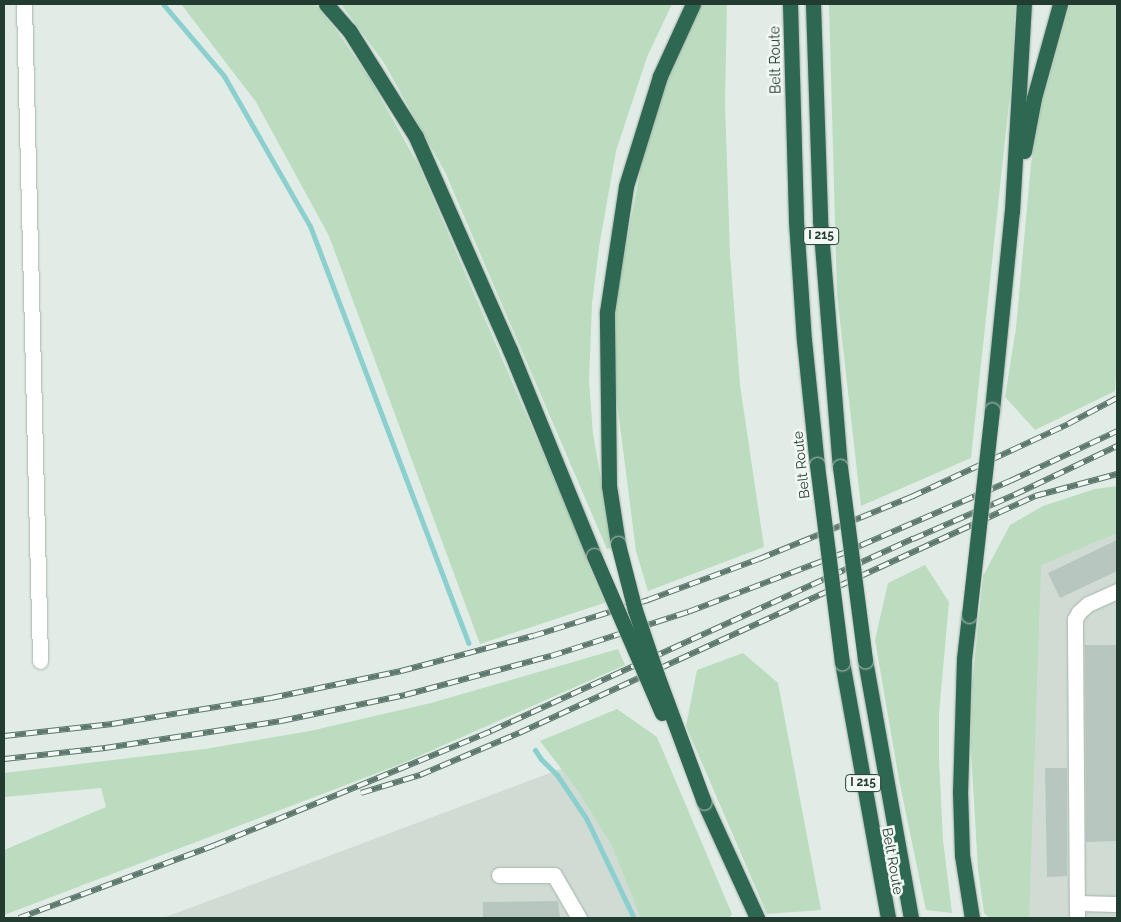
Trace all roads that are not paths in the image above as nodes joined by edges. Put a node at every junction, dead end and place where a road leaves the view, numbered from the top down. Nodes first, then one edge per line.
1 (24, 4) edge
2 (326, 4) edge
3 (693, 4) edge
4 (790, 4) edge
5 (813, 4) edge
6 (1024, 4) edge
7 (1060, 4) edge
8 (1012, 212) junction
9 (1117, 591) edge
10 (40, 660) dead end
11 (704, 802) junction
12 (499, 875) dead end
13 (1117, 904) edge
14 (1077, 911) edge
15 (755, 914) edge
16 (971, 914) edge
17 (579, 918) edge
18 (888, 918) edge
19 (911, 918) edge

1 - 10 lane
2 - 11 highway, bridge
3 - 11 highway, bridge
4 - 18 highway, Belt Route / I 215, bridge
5 - 19 highway, Belt Route / I 215, bridge
6 - 8 highway
7 - 8 highway
8 - 16 highway, bridge
9 - 14 lane
11 - 15 highway
12 - 17 lane
13 - 14 lane

